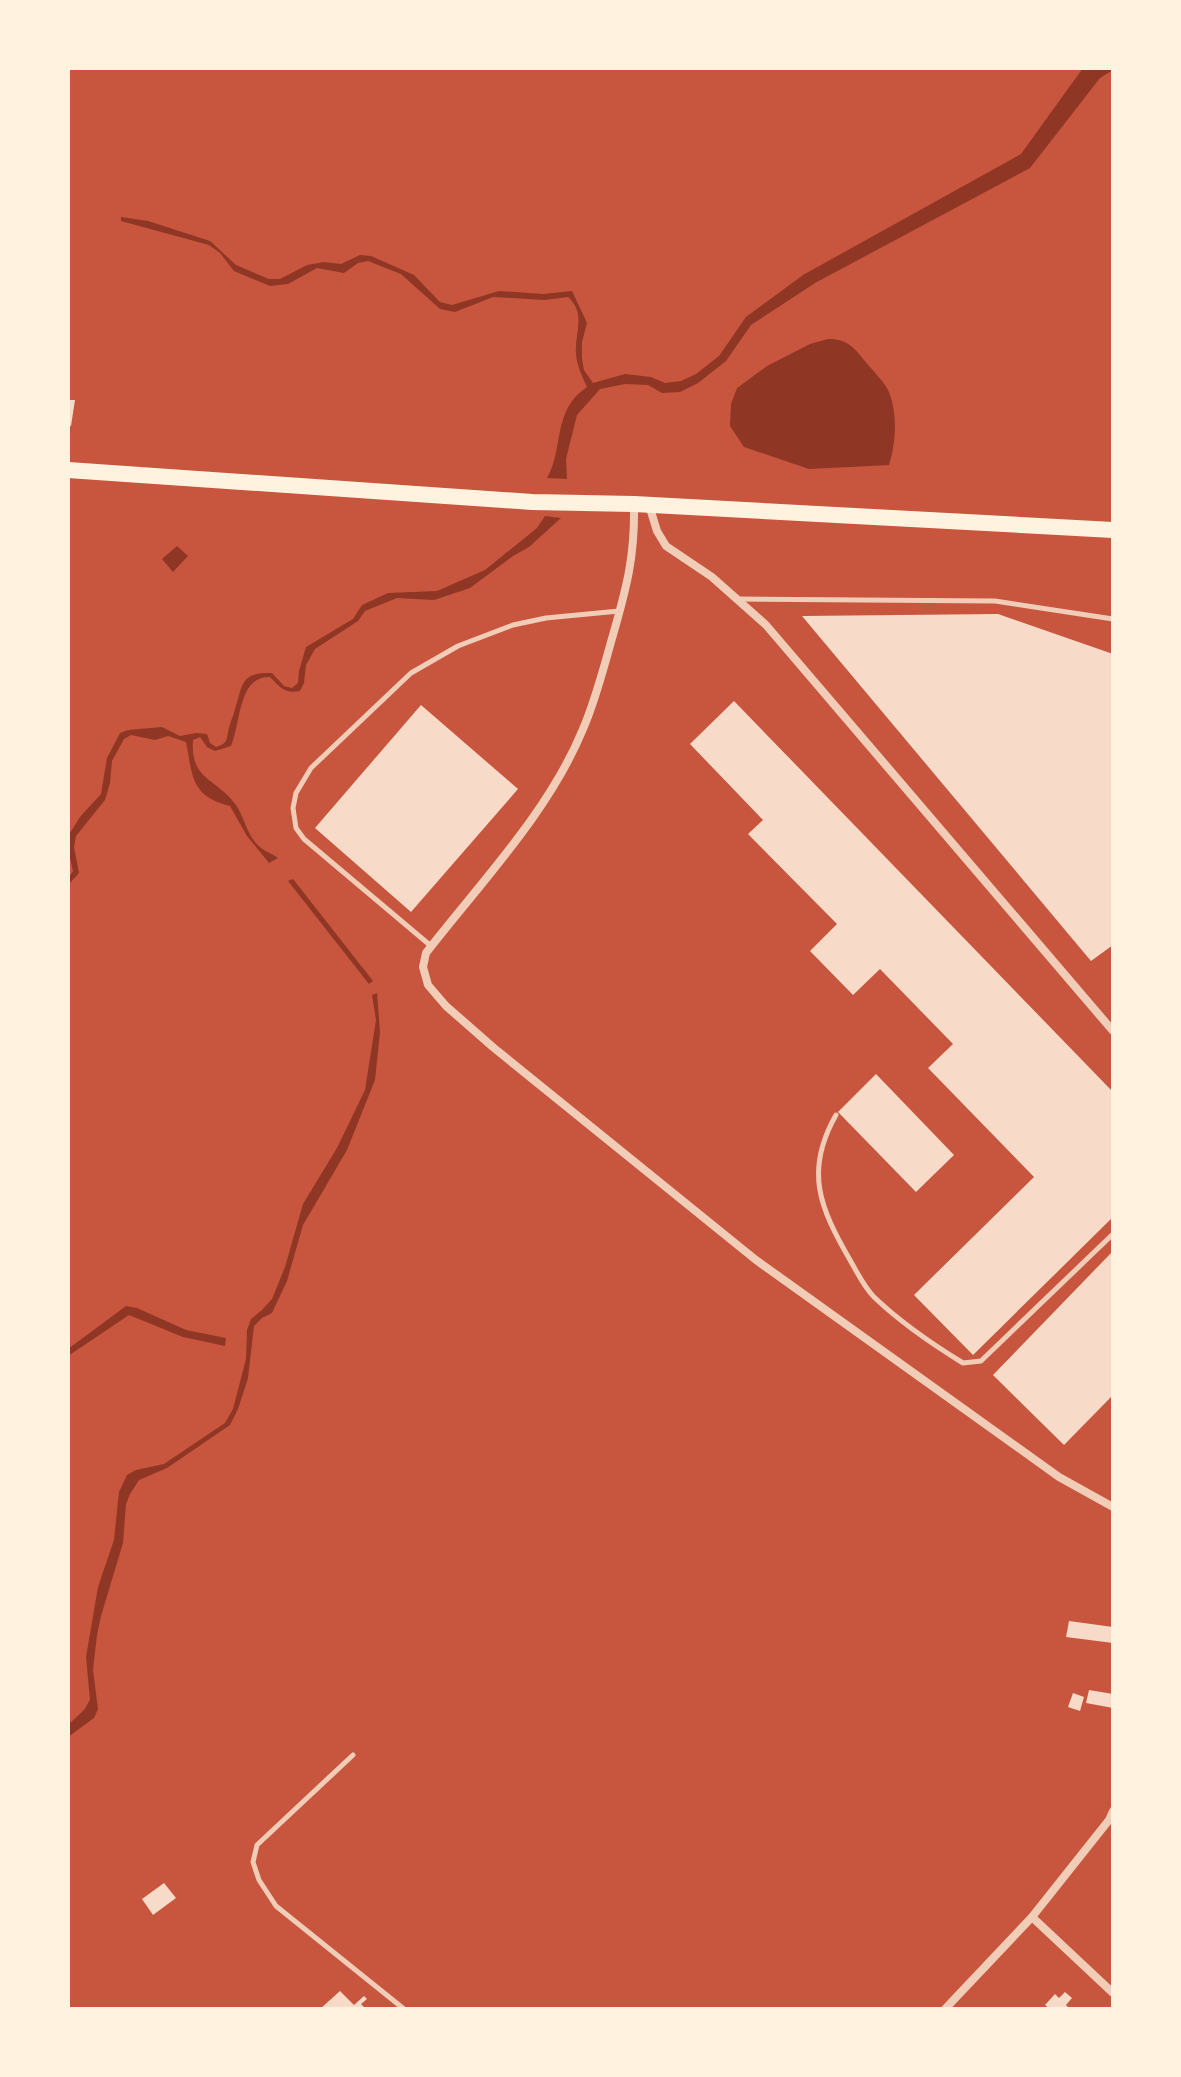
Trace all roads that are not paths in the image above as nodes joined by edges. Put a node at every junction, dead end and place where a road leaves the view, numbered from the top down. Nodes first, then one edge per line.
1 (68, 470) edge
2 (641, 504) junction
3 (1113, 530) edge
4 (737, 599) junction
5 (620, 611) junction
6 (1113, 619) edge
7 (431, 946) junction
8 (1113, 1031) edge
9 (836, 1115) dead end
10 (1113, 1234) edge
11 (1113, 1507) edge
12 (353, 1755) dead end
13 (1113, 1811) edge
14 (1032, 1917) junction
15 (1113, 1993) edge
16 (404, 2009) edge
17 (945, 2009) edge

1 - 2 main road
2 - 3 main road
2 - 4 street
2 - 5 street
4 - 6 lane
4 - 8 street
5 - 7 street
5 - 7 lane
7 - 11 street
9 - 10 lane
12 - 16 lane
13 - 14 street
14 - 15 street
14 - 17 street

